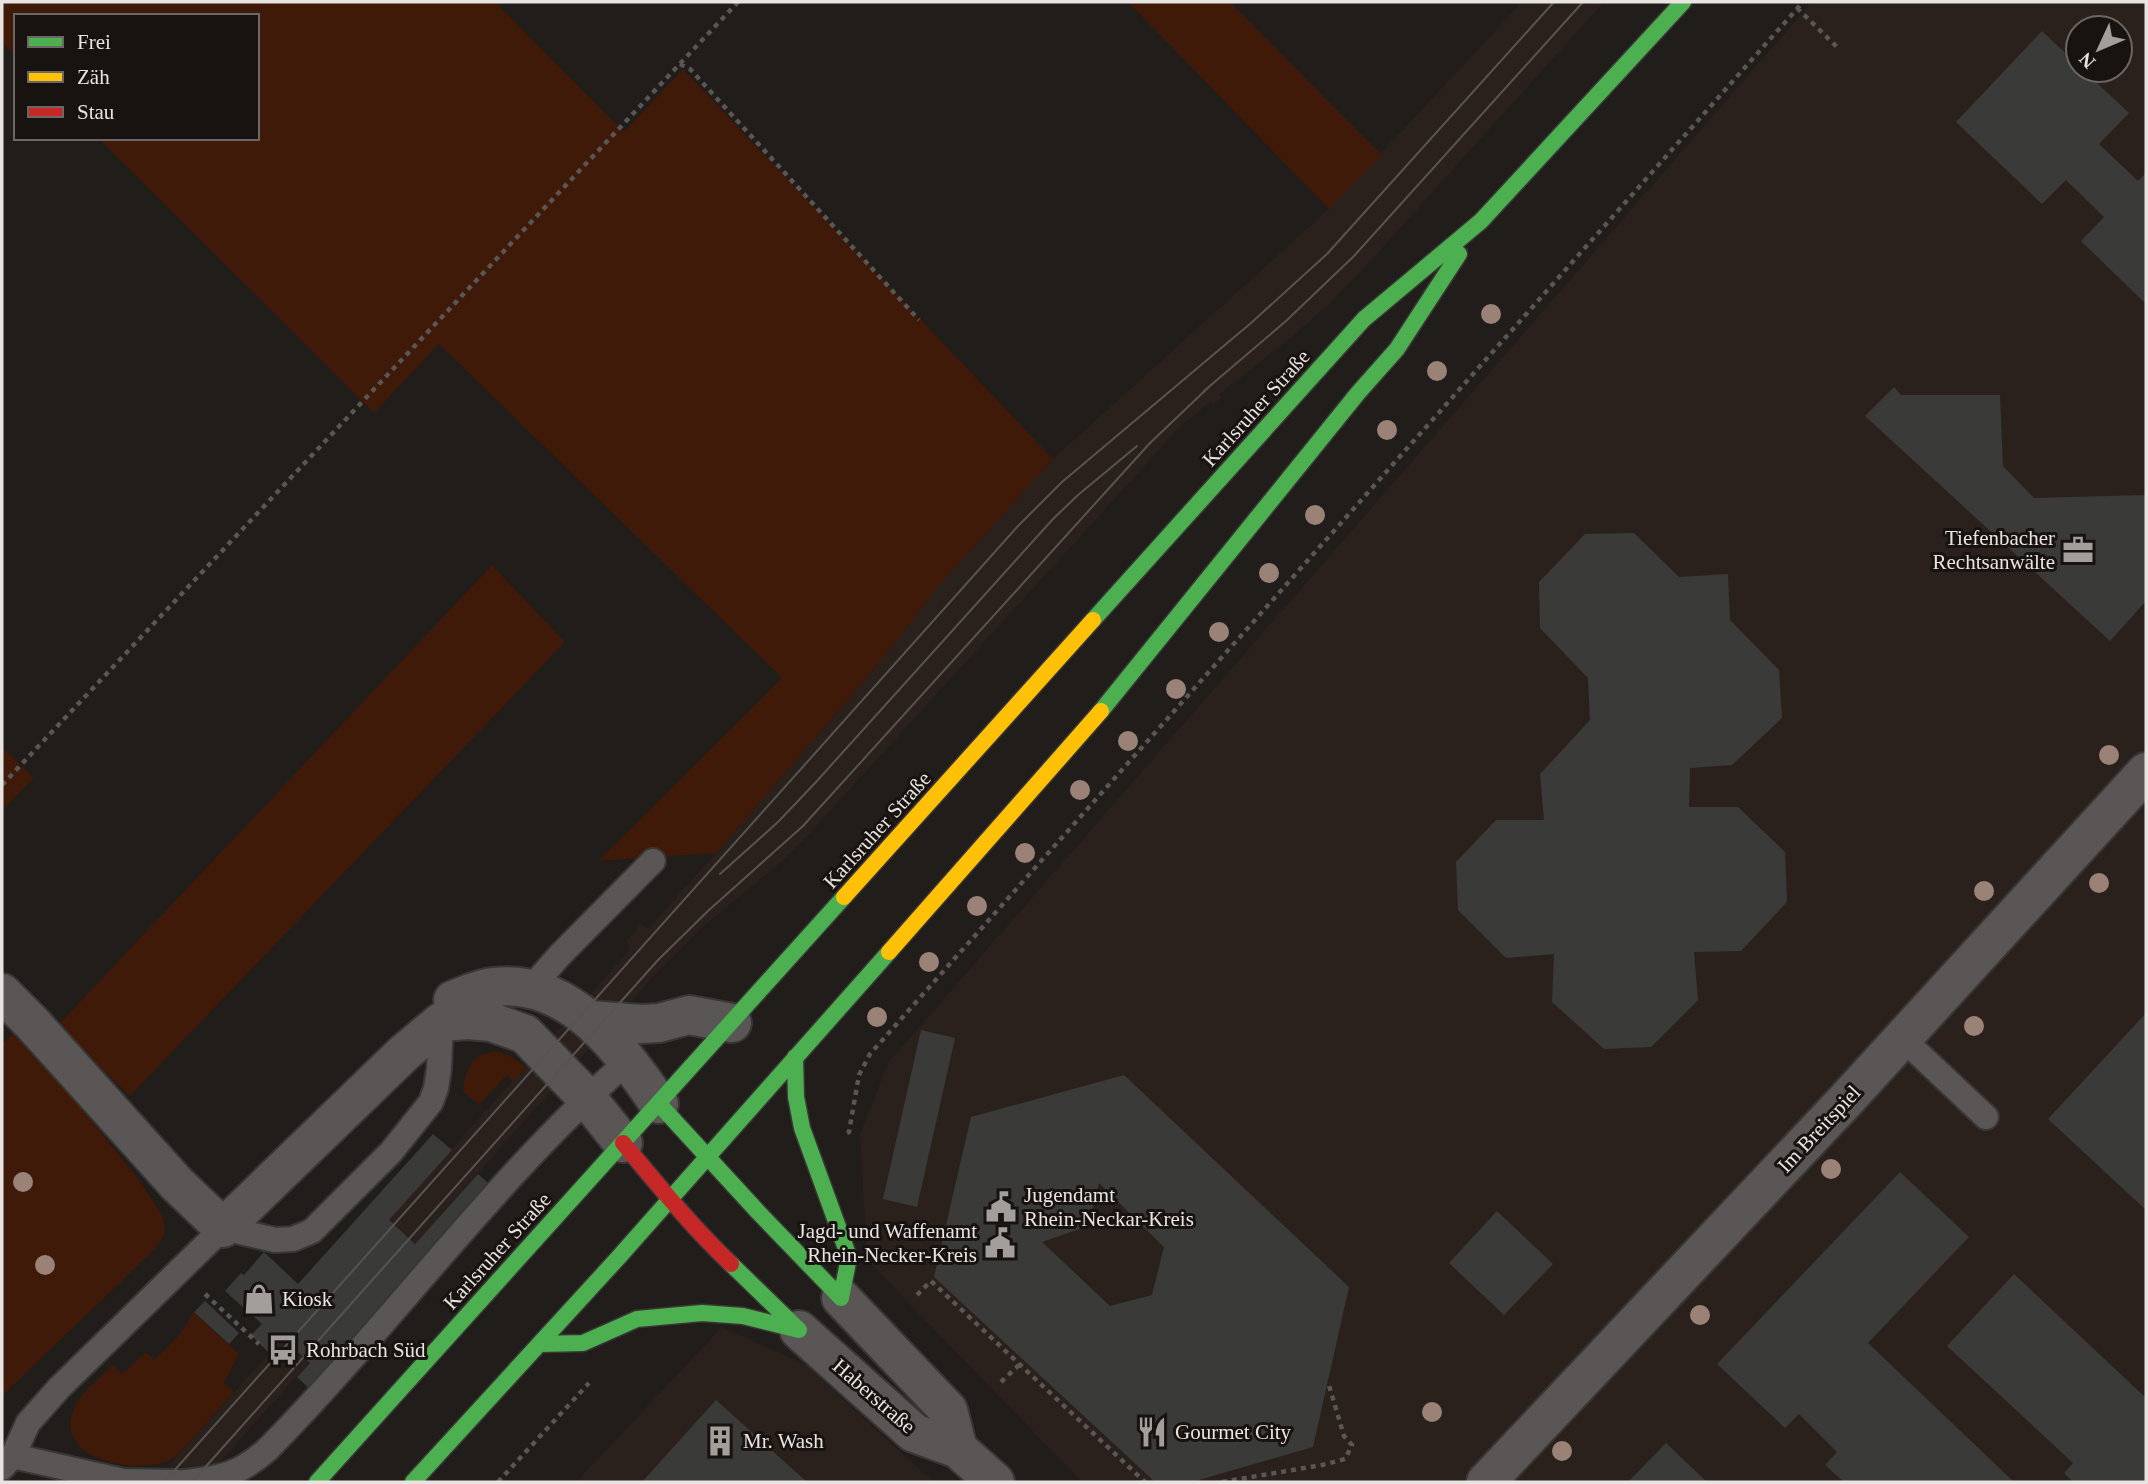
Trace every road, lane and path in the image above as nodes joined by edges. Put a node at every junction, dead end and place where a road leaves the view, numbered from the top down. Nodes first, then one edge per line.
1 (738, 2) edge
2 (1683, 2) edge
3 (1803, 2) edge
4 (1797, 8) junction
5 (1838, 47) dead end
6 (680, 64) junction
7 (1481, 220) junction
8 (919, 320) dead end
9 (2146, 772) edge
10 (2, 785) edge
11 (653, 862) dead end
12 (538, 991) junction
13 (2, 993) edge
14 (447, 1011) junction
15 (590, 1020) junction
16 (732, 1023) junction
17 (1903, 1039) junction
18 (795, 1058) junction
19 (629, 1060) junction
20 (586, 1097) junction
21 (659, 1104) junction
22 (1986, 1117) dead end
23 (623, 1143) junction
24 (809, 1149) junction
25 (707, 1156) junction
26 (670, 1200) junction
27 (223, 1228) junction
28 (179, 1269) junction
29 (917, 1295) dead end
30 (841, 1298) junction
31 (799, 1330) junction
32 (259, 1344) dead end
33 (540, 1344) junction
34 (1020, 1364) junction
35 (592, 1381) dead end
36 (1001, 1382) dead end
37 (1328, 1382) dead end
38 (958, 1449) junction
39 (7, 1462) edge
40 (1226, 1472) dead end
41 (1230, 1481) edge
42 (177, 1482) edge
43 (185, 1482) edge
44 (317, 1482) edge
45 (413, 1482) edge
46 (498, 1482) edge
47 (995, 1482) edge
48 (1145, 1482) edge
49 (1222, 1482) edge
50 (1486, 1482) edge

1 - 6 path
2 - 7 main road, Karlsruher Straße
3 - 4 path
4 - 5 path
4 - 24 path
6 - 8 path
6 - 10 path
7 - 16 main road, Karlsruher Straße
7 - 18 main road, Karlsruher Straße
9 - 17 street, Im Breitspiel
11 - 12 lane
12 - 14 street
12 - 15 street
13 - 27 street
14 - 20 street
14 - 27 street
14 - 27 lane
15 - 16 street
15 - 19 street
16 - 21 main road, Karlsruher Straße
17 - 22 lane
17 - 50 street, Im Breitspiel
18 - 24 main road
18 - 25 main road, Karlsruher Straße
19 - 20 lane
19 - 21 street
20 - 23 street
20 - 43 lane
21 - 23 main road, Karlsruher Straße
21 - 25 main road
23 - 26 main road
23 - 44 main road, Karlsruher Straße
24 - 30 main road
25 - 26 main road, Karlsruher Straße
25 - 30 main road
26 - 31 main road
26 - 33 main road, Karlsruher Straße
27 - 28 lane
28 - 32 path
28 - 39 lane
29 - 34 path
30 - 38 street, Haberstraße
31 - 33 main road
31 - 38 street, Haberstraße
33 - 45 main road, Karlsruher Straße
34 - 36 path
34 - 48 path
35 - 46 path
37 - 41 path
38 - 47 street, Haberstraße
39 - 42 lane
40 - 41 path
41 - 49 path

